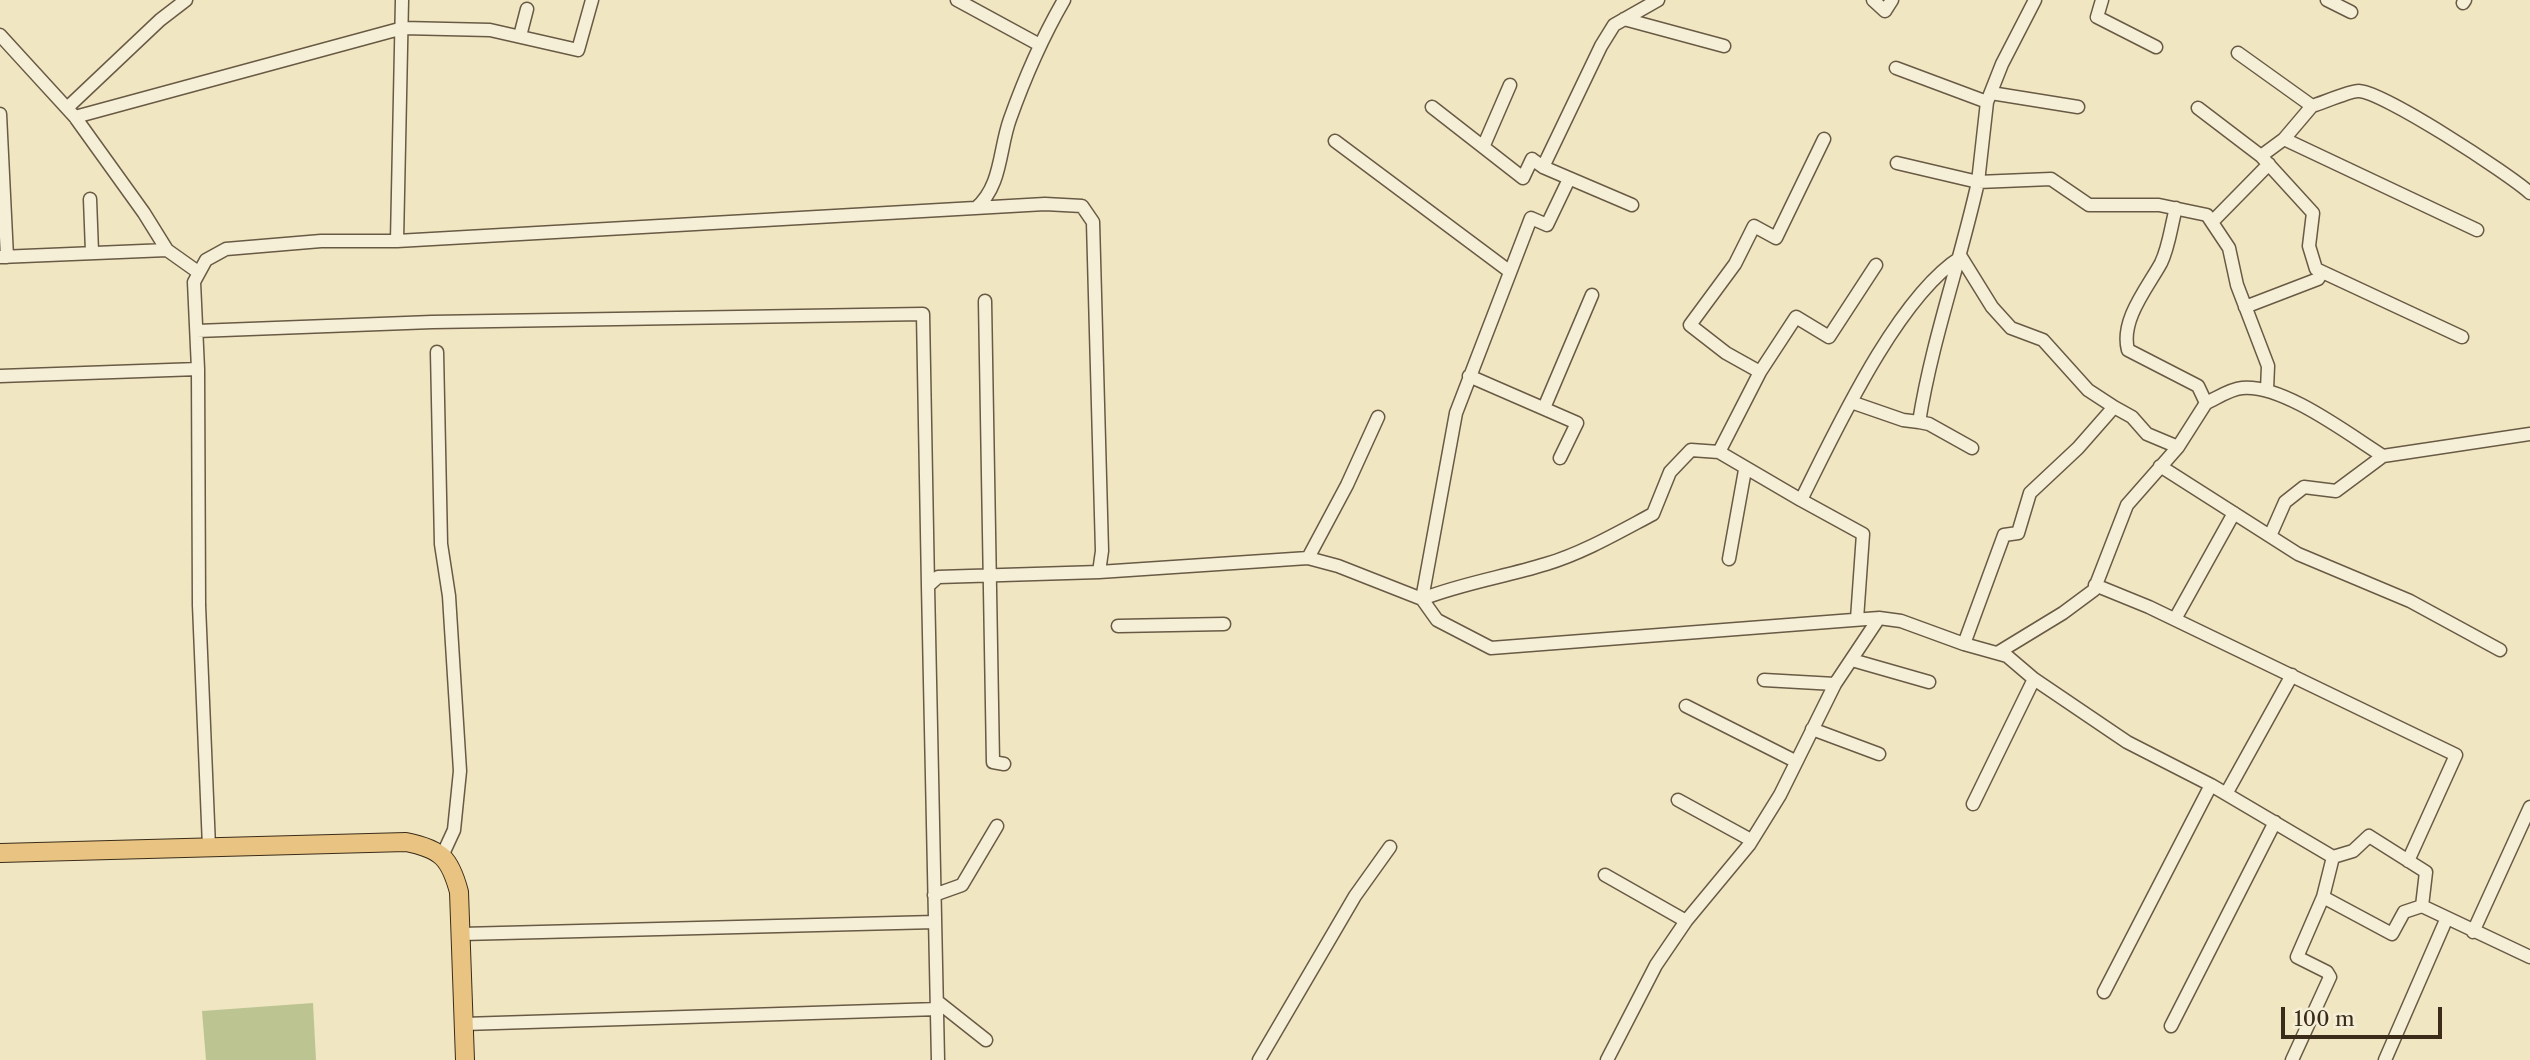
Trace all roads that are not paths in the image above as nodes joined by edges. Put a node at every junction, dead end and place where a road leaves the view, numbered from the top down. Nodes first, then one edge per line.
1 (186, 0) edge
2 (402, 0) edge
3 (592, 0) edge
4 (957, 0) edge
5 (1064, 0) edge
6 (1658, 0) edge
7 (1873, 0) edge
8 (1892, 0) edge
9 (2035, 0) edge
10 (2102, 0) edge
11 (2327, 0) edge
12 (527, 9) dead end
13 (2351, 12) dead end
14 (1624, 19) junction
15 (403, 28) junction
16 (0, 35) edge
17 (520, 36) junction
18 (1038, 44) junction
19 (1724, 46) dead end
20 (2156, 47) dead end
21 (2238, 53) dead end
22 (1896, 68) dead end
23 (1510, 85) dead end
24 (1989, 97) junction
25 (2312, 106) junction
26 (1432, 107) dead end
27 (2078, 107) dead end
28 (2198, 108) dead end
29 (71, 112) junction
30 (0, 114) edge
31 (1824, 139) dead end
32 (2284, 139) junction
33 (1335, 141) dead end
34 (1484, 145) junction
35 (2265, 160) junction
36 (1897, 163) dead end
37 (1543, 167) junction
38 (3, 173) edge
39 (1569, 179) junction
40 (1978, 182) junction
41 (992, 191) junction
42 (2530, 193) edge
43 (90, 199) dead end
44 (1632, 205) dead end
45 (1007, 206) junction
46 (976, 208) junction
47 (2176, 208) junction
48 (2213, 221) junction
49 (2477, 230) dead end
50 (397, 241) junction
51 (167, 250) junction
52 (92, 251) junction
53 (4, 257) edge
54 (1961, 257) junction
55 (1876, 265) dead end
56 (1508, 271) junction
57 (198, 272) junction
58 (2322, 272) junction
59 (1592, 295) dead end
60 (985, 301) dead end
61 (2245, 307) junction
62 (197, 331) junction
63 (2462, 337) dead end
64 (437, 352) dead end
65 (198, 369) junction
66 (1760, 372) junction
67 (0, 376) edge
68 (1469, 376) junction
69 (2267, 390) junction
70 (1851, 402) junction
71 (2206, 403) junction
72 (2114, 407) junction
73 (1544, 408) junction
74 (1378, 417) dead end
75 (1920, 422) junction
76 (2530, 434) edge
77 (2178, 447) junction
78 (1972, 448) dead end
79 (1719, 452) junction
80 (2383, 456) junction
81 (1560, 458) dead end
82 (2161, 466) junction
83 (1745, 470) junction
84 (1801, 500) junction
85 (2234, 513) junction
86 (2270, 536) junction
87 (1308, 558) junction
88 (1729, 559) dead end
89 (1099, 572) junction
90 (989, 577) junction
91 (2095, 585) junction
92 (928, 586) junction
93 (1422, 599) junction
94 (1880, 618) junction
95 (1857, 620) junction
96 (2175, 620) junction
97 (1224, 624) dead end
98 (1118, 626) dead end
99 (1964, 644) junction
100 (2500, 650) dead end
101 (1999, 652) junction
102 (1852, 660) junction
103 (2292, 675) junction
104 (2034, 679) junction
105 (1764, 680) dead end
106 (1929, 682) dead end
107 (1836, 684) junction
108 (1686, 706) dead end
109 (1812, 729) junction
110 (1879, 754) dead end
111 (1795, 761) junction
112 (1004, 765) dead end
113 (2211, 785) junction
114 (2226, 794) junction
115 (1678, 800) dead end
116 (1973, 804) dead end
117 (2530, 807) edge
118 (2274, 822) junction
119 (997, 826) dead end
120 (1751, 840) junction
121 (209, 847) junction
122 (1390, 847) dead end
123 (0, 853) edge
124 (442, 856) junction
125 (2333, 857) junction
126 (2409, 861) junction
127 (1605, 874) dead end
128 (934, 895) junction
129 (2323, 897) junction
130 (2422, 906) junction
131 (2446, 920) junction
132 (1686, 921) junction
133 (935, 922) junction
134 (2473, 932) junction
135 (462, 934) junction
136 (2530, 957) edge
137 (2104, 992) dead end
138 (938, 1005) junction
139 (464, 1024) junction
140 (2171, 1026) dead end
141 (986, 1040) dead end
142 (466, 1060) edge
143 (938, 1060) edge
144 (1259, 1060) edge
145 (1607, 1060) edge
146 (2292, 1060) edge
147 (2385, 1060) edge

1 - 29 street
2 - 15 street
3 - 17 street
4 - 18 street
5 - 18 street
6 - 14 street
7 - 8 street
9 - 24 street
10 - 20 street
11 - 13 street
12 - 17 street
14 - 19 street
14 - 37 street
15 - 17 street
15 - 29 street
15 - 50 street
16 - 29 street
18 - 41 street
21 - 25 street
22 - 24 street
23 - 34 street
24 - 27 street
24 - 40 street
25 - 32 street
25 - 42 street
26 - 34 street
28 - 35 street
29 - 51 street
30 - 38 street
31 - 66 street
32 - 35 street
32 - 49 street
33 - 56 street
34 - 37 street
35 - 48 street
35 - 58 street
36 - 40 street
37 - 39 street
38 - 53 street
39 - 44 street
39 - 56 street
40 - 47 street
40 - 54 street
41 - 45 street
41 - 46 street
43 - 52 street
45 - 46 street
45 - 89 street
46 - 50 street
47 - 48 street
47 - 71 street
48 - 61 street
50 - 57 street
51 - 52 street
51 - 57 street
52 - 53 street
54 - 70 street
54 - 72 street
54 - 75 street
55 - 66 street
56 - 68 street
57 - 62 street
58 - 61 street
58 - 63 street
59 - 73 street
60 - 90 street
61 - 69 street
62 - 65 street
62 - 92 street
64 - 124 street
65 - 67 street
65 - 121 street
66 - 79 street
68 - 73 street
68 - 93 street
69 - 71 street
69 - 80 street
70 - 75 street
70 - 84 street
71 - 77 street
72 - 77 street
72 - 99 street
73 - 81 street
74 - 87 street
75 - 78 street
76 - 80 street
77 - 82 street
79 - 83 street
79 - 93 street
80 - 86 street
82 - 85 street
82 - 91 street
83 - 84 street
83 - 88 street
84 - 95 street
85 - 86 street
85 - 96 street
86 - 100 street
87 - 89 street
87 - 93 street
89 - 90 street
90 - 92 street
90 - 112 street
91 - 96 street
91 - 101 street
92 - 128 street
93 - 95 street
94 - 95 street
94 - 99 street
94 - 102 street
96 - 103 street
97 - 98 street
99 - 101 street
101 - 104 street
102 - 106 street
102 - 107 street
103 - 114 street
103 - 126 street
104 - 113 street
104 - 116 street
105 - 107 street
107 - 109 street
108 - 111 street
109 - 110 street
109 - 111 street
111 - 120 street
113 - 114 street
113 - 137 street
114 - 118 street
115 - 120 street
117 - 134 street
118 - 125 street
118 - 140 street
119 - 128 street
120 - 132 street
121 - 123 highway
121 - 124 highway
122 - 144 street
124 - 135 highway
125 - 126 street
125 - 129 street
126 - 130 street
127 - 132 street
128 - 133 street
129 - 130 street
129 - 146 street
130 - 131 street
131 - 134 street
131 - 147 street
132 - 145 street
133 - 135 street
133 - 138 street
134 - 136 street
135 - 139 highway
138 - 139 street
138 - 141 street
138 - 143 street
139 - 142 highway

